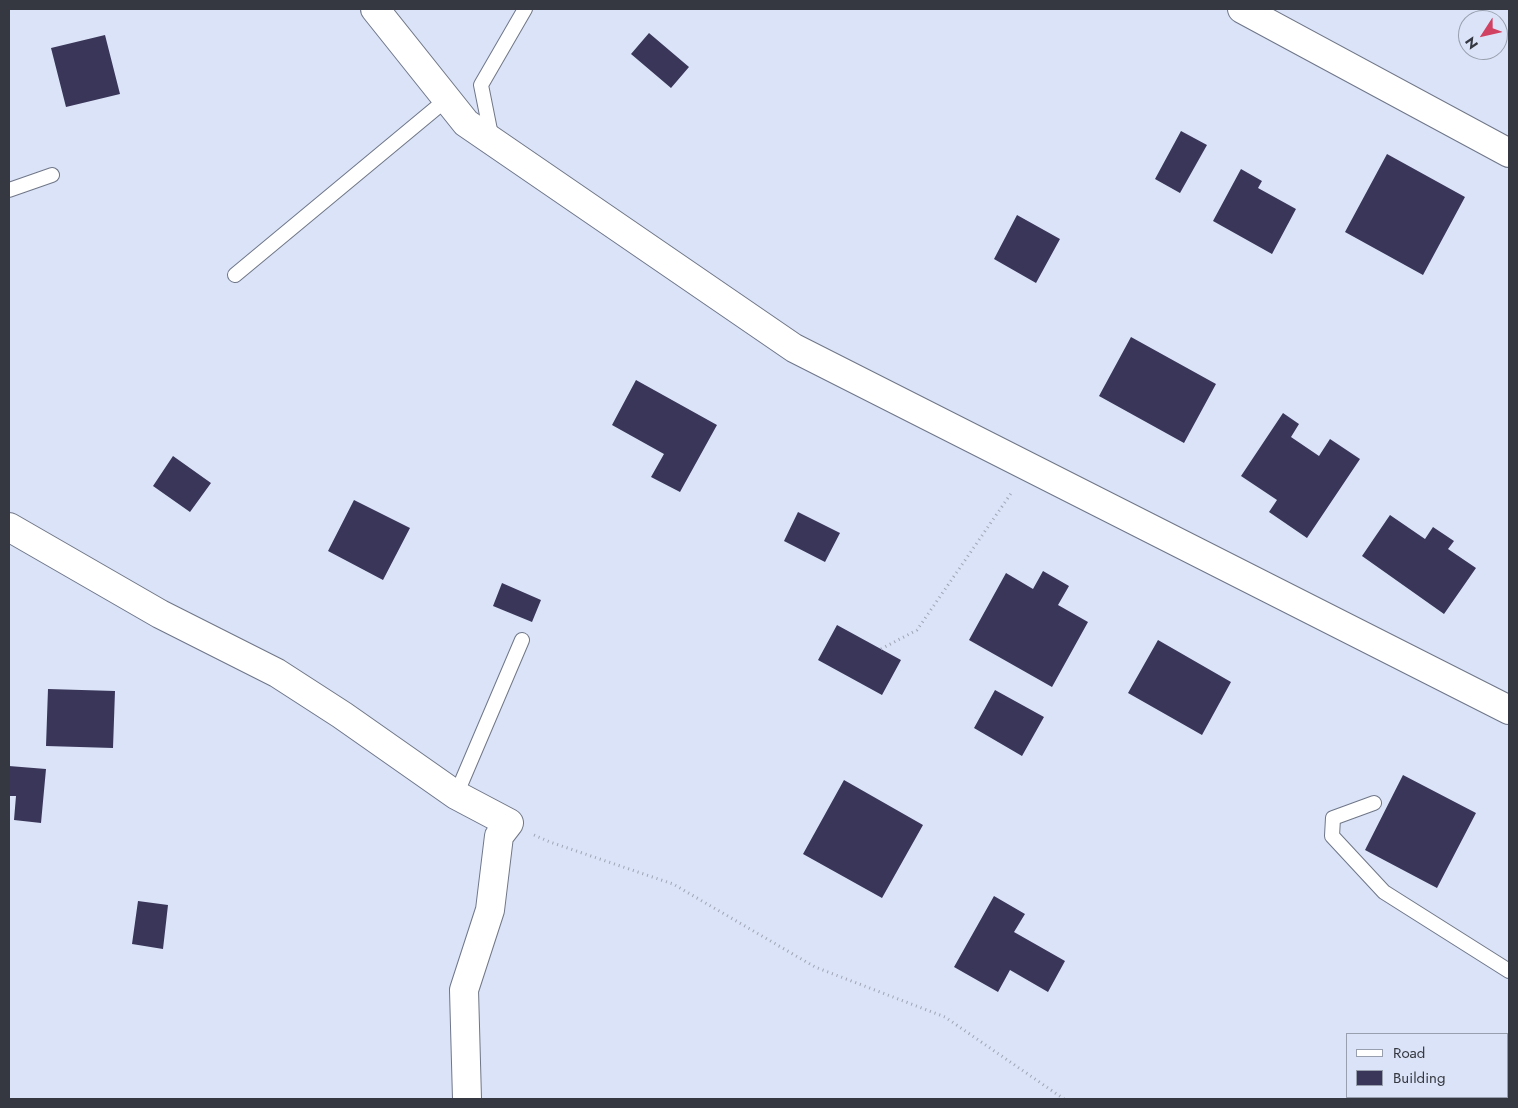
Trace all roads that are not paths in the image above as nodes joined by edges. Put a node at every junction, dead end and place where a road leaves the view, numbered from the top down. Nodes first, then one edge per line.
1 (375, 9) edge
2 (525, 9) edge
3 (1242, 9) edge
4 (447, 99) junction
5 (492, 141) junction
6 (1509, 153) edge
7 (52, 175) dead end
8 (9, 190) edge
9 (235, 275) dead end
10 (9, 527) edge
11 (522, 640) dead end
12 (1509, 710) edge
13 (456, 794) junction
14 (1374, 803) dead end
15 (1509, 971) edge
16 (468, 1099) edge

1 - 4 street
2 - 5 lane
3 - 6 street
4 - 5 street
4 - 9 lane
5 - 12 street
7 - 8 lane
10 - 13 street
11 - 13 lane
13 - 16 street
14 - 15 lane

